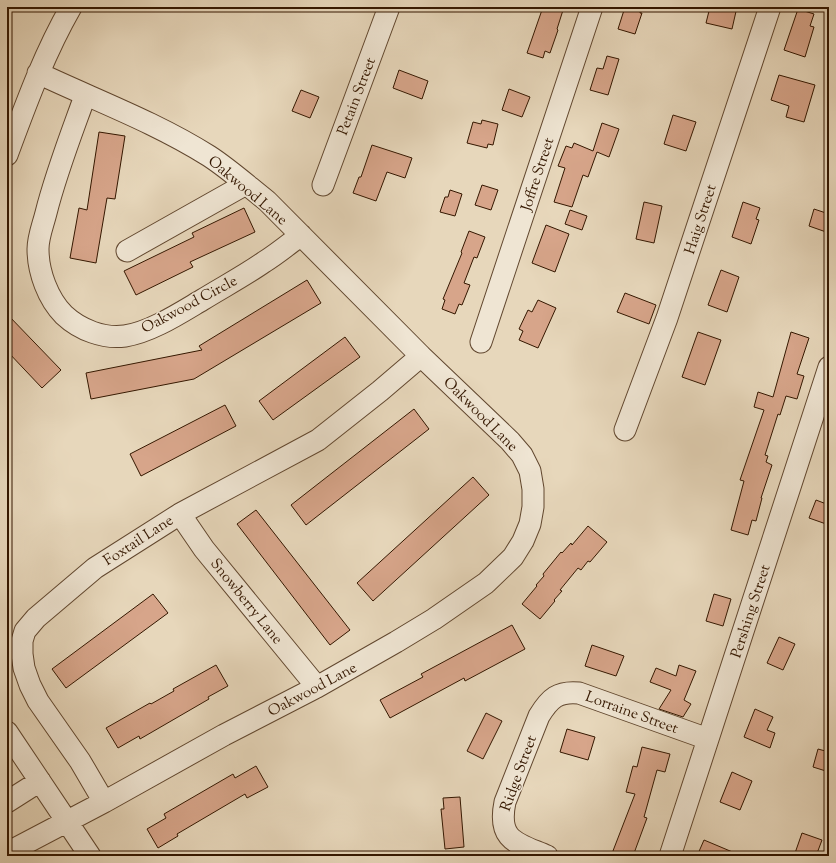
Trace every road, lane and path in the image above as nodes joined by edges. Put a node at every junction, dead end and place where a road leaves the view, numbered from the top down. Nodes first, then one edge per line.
1 (71, 7) edge
2 (389, 7) edge
3 (592, 7) edge
4 (770, 7) edge
5 (38, 73) junction
6 (85, 96) junction
7 (7, 155) edge
8 (246, 184) junction
9 (323, 185) dead end
10 (301, 235) junction
11 (127, 251) dead end
12 (481, 342) dead end
13 (421, 356) junction
14 (829, 367) edge
15 (626, 430) dead end
16 (180, 514) junction
17 (317, 687) junction
18 (555, 696) joint
19 (7, 732) edge
20 (708, 739) junction
21 (40, 780) junction
22 (7, 802) edge
23 (104, 802) junction
24 (67, 820) junction
25 (7, 853) edge
26 (90, 856) edge
27 (548, 856) edge
28 (670, 856) edge

1 - 5 street
2 - 9 street, Petain Street
3 - 12 street, Joffre Street
4 - 15 street, Haig Street
5 - 6 street, Oakwood Lane
5 - 7 street
6 - 8 street, Oakwood Lane
6 - 10 street, Oakwood Circle
8 - 10 street, Oakwood Lane
8 - 11 street
10 - 13 street, Oakwood Lane
13 - 16 street, Foxtail Lane
13 - 17 street, Oakwood Lane
14 - 20 street, Pershing Street
16 - 17 street, Snowberry Lane
16 - 23 street, Foxtail Lane
17 - 23 street, Oakwood Lane
18 - 20 street, Lorraine Street
18 - 27 street, Ridge Street
19 - 21 street
20 - 28 street, Pershing Street
21 - 22 street
21 - 24 street
23 - 24 street, Oakwood Lane
24 - 25 street, Oakwood Lane
24 - 26 street

